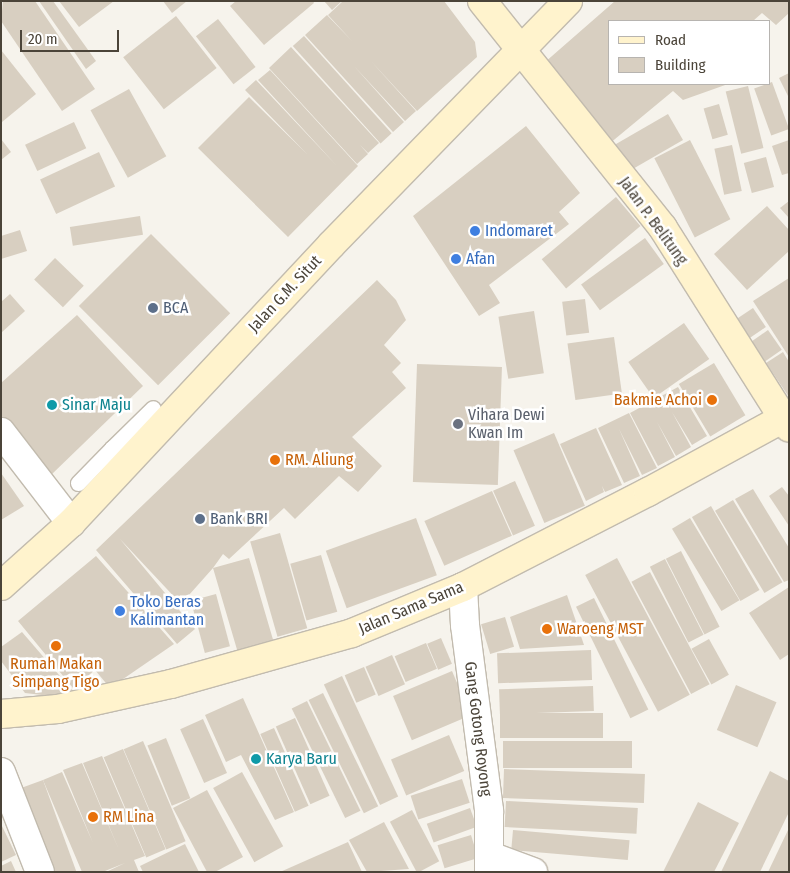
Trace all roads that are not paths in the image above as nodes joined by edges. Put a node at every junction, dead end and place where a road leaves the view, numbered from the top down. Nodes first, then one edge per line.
1 (482, 1) edge
2 (568, 1) edge
3 (519, 50) junction
4 (153, 408) dead end
5 (786, 420) edge
6 (1, 432) edge
7 (120, 456) junction
8 (78, 483) dead end
9 (71, 523) junction
10 (1, 586) edge
11 (464, 587) junction
12 (1, 714) edge
13 (1, 772) edge
14 (490, 864) edge
15 (40, 872) edge
16 (533, 872) edge

1 - 3 street, Jalan P. Belitung
2 - 3 street, Jalan G.M. Situt
3 - 5 street, Jalan P. Belitung
3 - 7 street, Jalan G.M. Situt
4 - 7 lane
5 - 11 street, Jalan Sama Sama
6 - 9 street
7 - 8 lane
7 - 9 street, Jalan G.M. Situt
9 - 10 street, Jalan G.M. Situt
11 - 12 street, Jalan Sama Sama
11 - 14 street, Gang Gotong Royong
13 - 15 street
14 - 16 street

